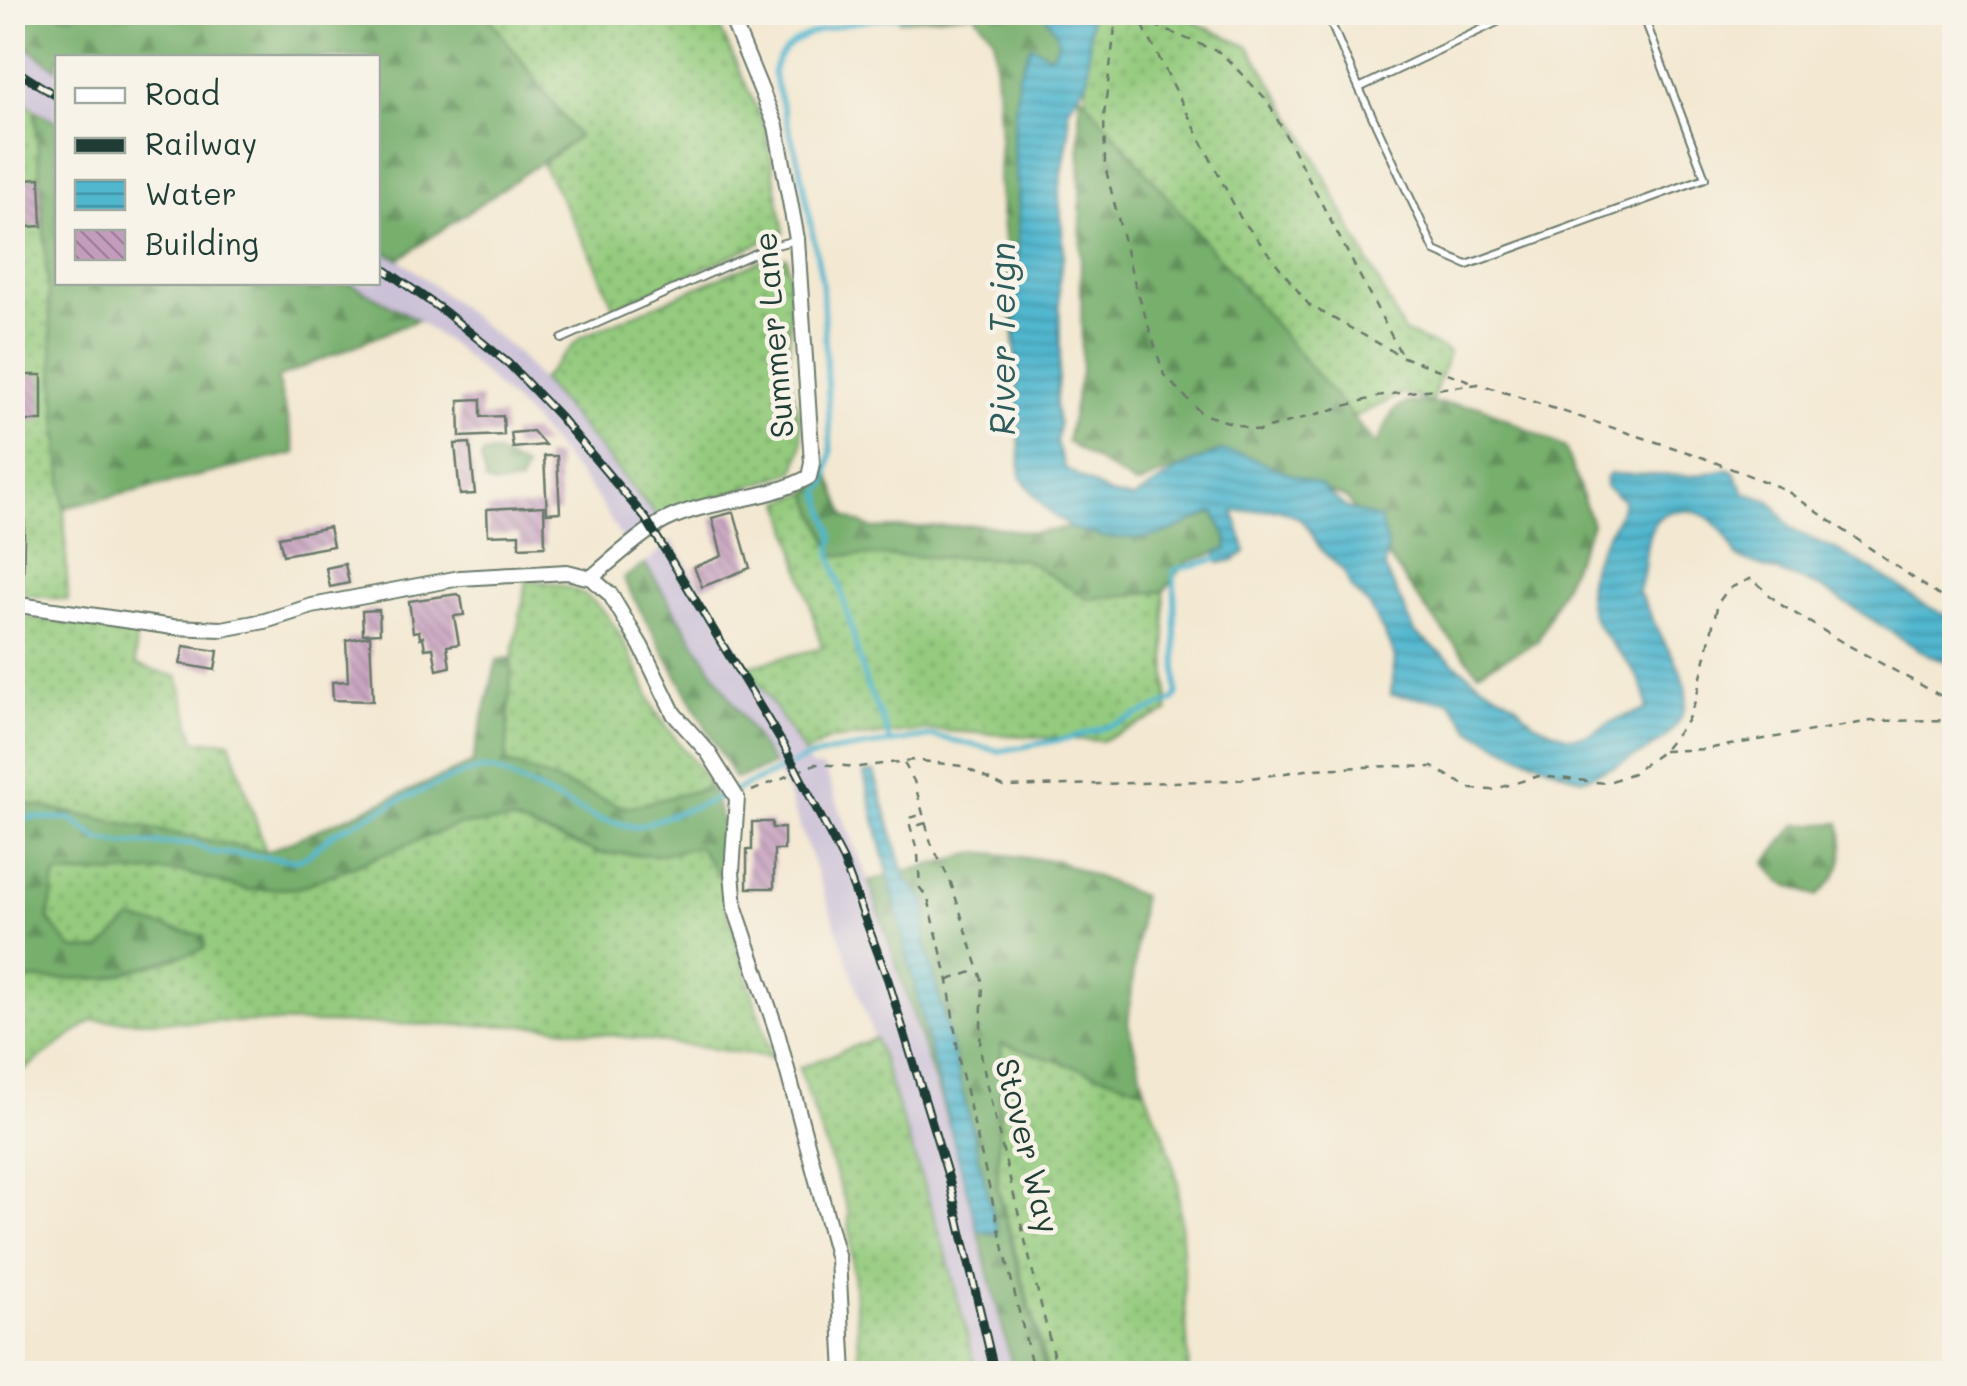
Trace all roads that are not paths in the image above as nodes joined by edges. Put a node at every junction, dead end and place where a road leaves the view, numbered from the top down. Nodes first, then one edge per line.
1 (729, 12) edge
2 (1326, 12) edge
3 (1518, 12) edge
4 (1642, 12) edge
5 (1360, 88) junction
6 (16, 166) dead end
7 (13, 213) edge
8 (12, 224) edge
9 (797, 240) junction
10 (562, 339) dead end
11 (12, 467) edge
12 (591, 578) junction
13 (16, 604) edge
14 (844, 1374) edge

1 - 9 street, Summer Lane
2 - 5 lane
3 - 5 lane
4 - 5 lane
6 - 7 lane
7 - 8 lane
9 - 10 lane
9 - 12 street, Summer Lane
11 - 13 lane
12 - 13 street
12 - 14 street

